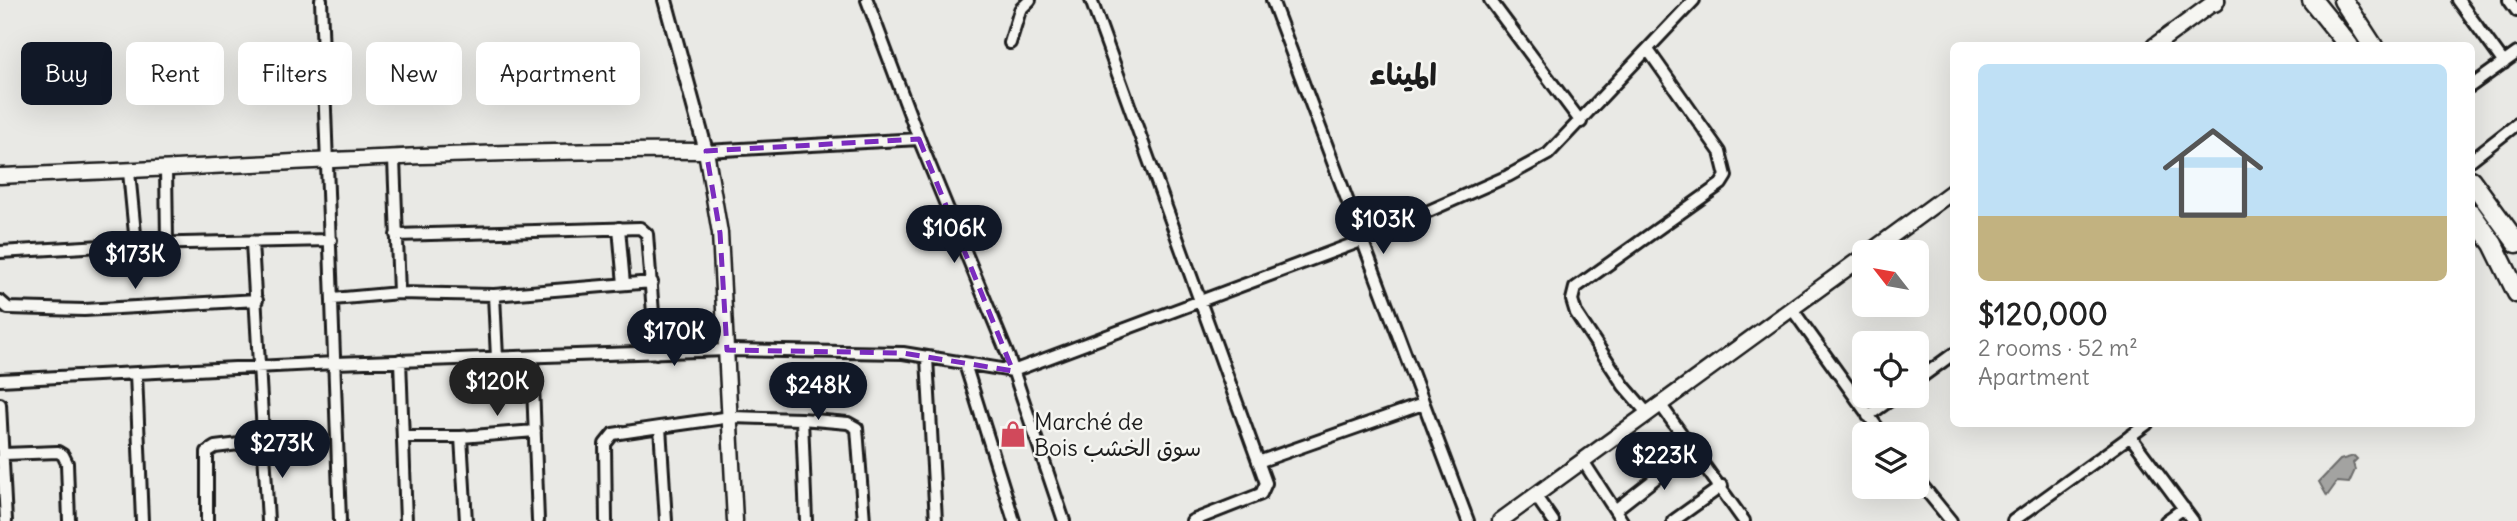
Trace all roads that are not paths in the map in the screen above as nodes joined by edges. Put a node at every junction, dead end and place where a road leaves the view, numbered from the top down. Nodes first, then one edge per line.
1 (321, 0) edge
2 (665, 0) edge
3 (867, 0) edge
4 (1030, 0) edge
5 (1091, 0) edge
6 (1272, 0) edge
7 (1490, 0) edge
8 (1694, 0) edge
9 (2312, 0) edge
10 (2343, 0) edge
11 (2458, 0) edge
12 (2509, 0) edge
13 (2215, 1) edge
14 (2517, 11) edge
15 (2159, 42) edge
16 (2346, 42) edge
17 (2370, 42) edge
18 (1010, 43) dead end
19 (1648, 50) junction
20 (2517, 54) edge
21 (2504, 63) junction
22 (2475, 83) edge
23 (1581, 122) junction
24 (2517, 124) edge
25 (919, 139) junction
26 (706, 151) junction
27 (2475, 157) edge
28 (394, 159) junction
29 (327, 161) junction
30 (166, 168) junction
31 (129, 172) junction
32 (0, 176) edge
33 (2475, 185) edge
34 (1950, 193) edge
35 (2475, 219) edge
36 (619, 228) junction
37 (396, 234) junction
38 (331, 240) junction
39 (1886, 240) edge
40 (1361, 241) junction
41 (252, 242) junction
42 (167, 243) junction
43 (2517, 243) edge
44 (136, 244) junction
45 (0, 252) edge
46 (1852, 265) edge
47 (652, 282) junction
48 (624, 284) junction
49 (399, 293) junction
50 (2517, 293) edge
51 (494, 295) junction
52 (333, 299) junction
53 (257, 300) junction
54 (0, 301) edge
55 (1199, 303) junction
56 (1792, 309) junction
57 (727, 350) junction
58 (656, 353) junction
59 (531, 357) junction
60 (1950, 357) edge
61 (497, 358) junction
62 (927, 358) junction
63 (400, 360) junction
64 (335, 363) junction
65 (965, 364) junction
66 (260, 367) junction
67 (1013, 371) junction
68 (1929, 372) edge
69 (136, 373) junction
70 (0, 380) edge
71 (0, 404) edge
72 (1423, 404) junction
73 (1660, 404) junction
74 (1879, 408) edge
75 (1648, 414) junction
76 (1868, 416) junction
77 (731, 417) junction
78 (802, 419) junction
79 (1873, 422) edge
80 (660, 427) junction
81 (2143, 427) edge
82 (535, 431) junction
83 (2130, 436) junction
84 (404, 437) junction
85 (461, 437) junction
86 (264, 441) junction
87 (1693, 449) junction
88 (4, 454) junction
89 (1583, 460) junction
90 (1258, 462) junction
91 (1722, 486) junction
92 (1929, 494) edge
93 (1535, 495) junction
94 (2183, 508) junction
95 (1615, 510) junction
96 (1742, 520) edge
97 (6, 521) edge
98 (69, 521) edge
99 (142, 521) edge
100 (207, 521) edge
101 (268, 521) edge
102 (340, 521) edge
103 (406, 521) edge
104 (466, 521) edge
105 (538, 521) edge
106 (606, 521) edge
107 (666, 521) edge
108 (735, 521) edge
109 (806, 521) edge
110 (864, 521) edge
111 (936, 521) edge
112 (1014, 521) edge
113 (1064, 521) edge
114 (1192, 521) edge
115 (1468, 521) edge
116 (1500, 521) edge
117 (1553, 521) edge
118 (1622, 521) edge
119 (1672, 521) edge
120 (1951, 521) edge
121 (2013, 521) edge
122 (2166, 521) edge
123 (2193, 521) edge

1 - 29 street
2 - 26 street
3 - 25 street
4 - 18 street
5 - 55 street
6 - 40 street
7 - 23 street
8 - 19 street
9 - 16 highway
10 - 17 highway
11 - 21 street
12 - 14 street
13 - 15 main road
19 - 23 street
19 - 75 street
20 - 21 street
21 - 22 street
23 - 40 street
24 - 27 street
25 - 26 street
25 - 67 street
26 - 28 main road
26 - 57 main road
28 - 29 main road
28 - 37 street
29 - 30 main road
29 - 38 street
30 - 31 main road
30 - 42 street
31 - 32 main road
31 - 44 street
33 - 43 highway
34 - 39 main road
35 - 50 highway
36 - 37 street
36 - 47 street
36 - 48 street
37 - 49 street
38 - 41 street
38 - 52 street
40 - 55 street
40 - 72 street
41 - 42 street
41 - 53 street
42 - 44 street
44 - 45 street
46 - 56 main road
47 - 48 street
47 - 58 street
48 - 51 street
49 - 51 street
49 - 52 street
51 - 61 street
52 - 64 street
53 - 54 street
53 - 66 street
55 - 67 street
55 - 90 street
56 - 73 main road
56 - 76 street
57 - 58 street
57 - 62 street
57 - 77 main road
58 - 59 street
59 - 61 street
59 - 82 street
60 - 68 street
61 - 63 street
62 - 65 street
62 - 111 street
63 - 64 street
63 - 84 street
64 - 66 street
64 - 102 street
65 - 67 street
65 - 112 street
66 - 69 street
66 - 86 street
67 - 113 street
69 - 70 street
69 - 99 street
71 - 88 street
72 - 90 street
72 - 115 street
73 - 75 main road
73 - 87 street
74 - 76 street
75 - 89 main road
76 - 79 street
77 - 78 street
77 - 80 street
77 - 108 main road
78 - 109 street
78 - 110 street
80 - 106 street
80 - 107 street
81 - 83 street
82 - 85 street
82 - 105 street
83 - 94 street
83 - 121 street
84 - 85 street
84 - 103 street
85 - 104 street
86 - 100 street
86 - 101 street
87 - 91 street
87 - 95 street
88 - 97 street
88 - 98 street
89 - 93 main road
89 - 95 street
90 - 114 street
91 - 96 street
91 - 119 street
92 - 120 street
93 - 116 main road
93 - 117 street
94 - 122 street
94 - 123 street
95 - 118 street

